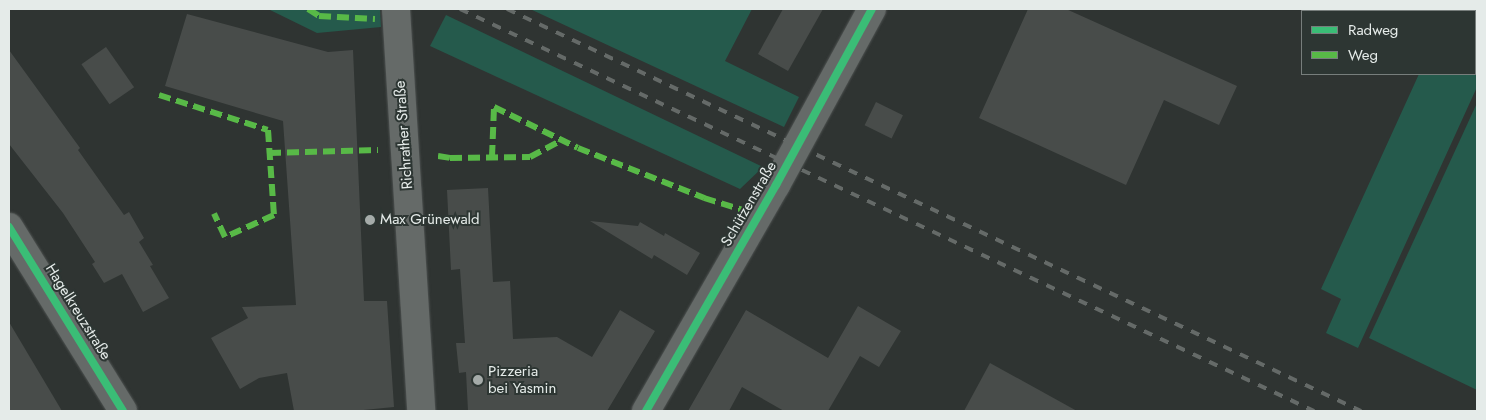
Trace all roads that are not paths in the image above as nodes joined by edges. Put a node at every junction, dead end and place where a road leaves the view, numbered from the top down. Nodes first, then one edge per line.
1 (396, 9) edge
2 (872, 9) edge
3 (9, 227) edge
4 (123, 411) edge
5 (421, 411) edge
6 (646, 411) edge

1 - 5 street, Richrather Straße
2 - 6 street, Schützenstraße
3 - 4 street, Hagelkreuzstraße

